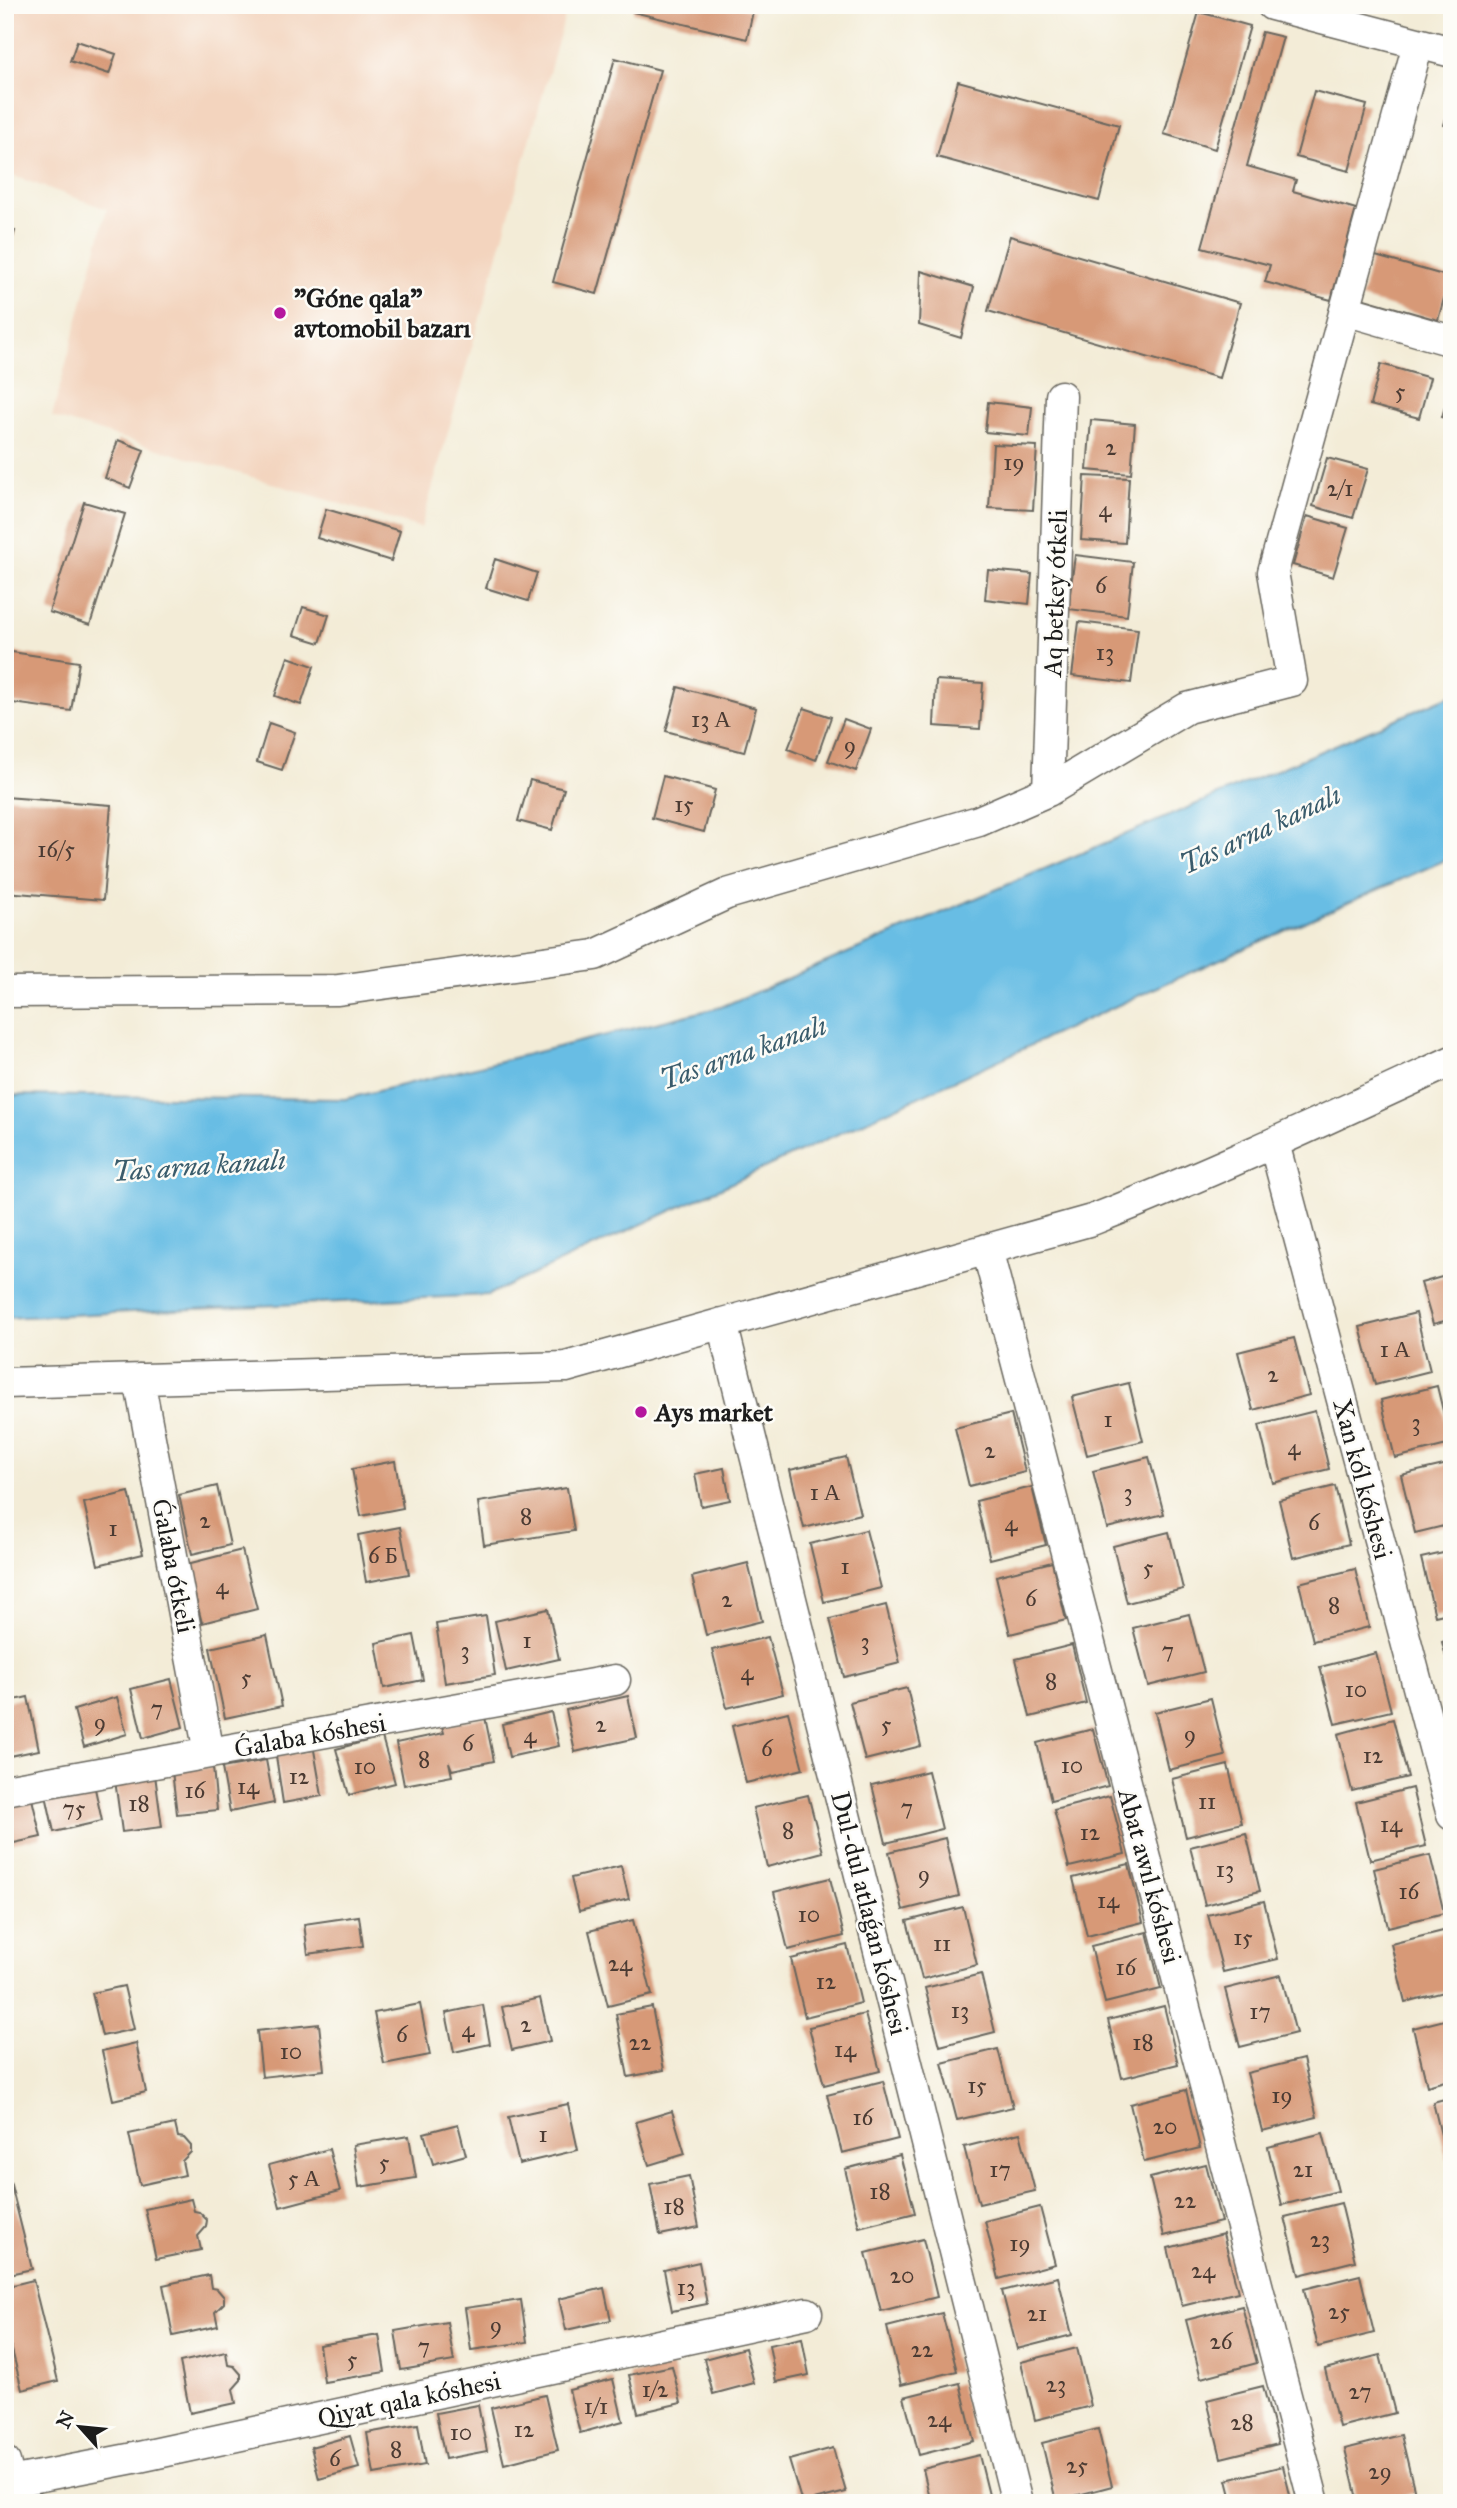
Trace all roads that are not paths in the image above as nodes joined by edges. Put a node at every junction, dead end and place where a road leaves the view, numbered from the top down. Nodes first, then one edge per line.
1 (1272, 5) edge
2 (1418, 44) junction
3 (1452, 52) edge
4 (1345, 310) junction
5 (1452, 341) edge
6 (1061, 396) dead end
7 (1048, 791) junction
8 (5, 992) edge
9 (1452, 1061) edge
10 (1274, 1143) junction
11 (987, 1249) junction
12 (723, 1323) junction
13 (139, 1379) junction
14 (5, 1383) edge
15 (615, 1680) dead end
16 (209, 1753) junction
17 (5, 1790) edge
18 (1452, 1815) edge
19 (807, 2313) dead end
20 (8, 2472) edge
21 (1017, 2503) edge
22 (1314, 2503) edge

1 - 2 street
2 - 3 street
2 - 4 street
4 - 5 street
4 - 7 street
6 - 7 street, Aq betkey ótkeli
7 - 8 street
9 - 10 street
10 - 11 street
10 - 18 street, Xan kól kóshesi
11 - 12 street
11 - 22 street, Abat awıl kóshesi
12 - 13 street
12 - 21 street, Dul-dul atlaǵan kóshesi
13 - 14 street
13 - 16 street, Ǵalaba ótkeli
15 - 16 street, Ǵalaba kóshesi
16 - 17 street, Ǵalaba kóshesi
19 - 20 street, Qiyat qala kóshesi

